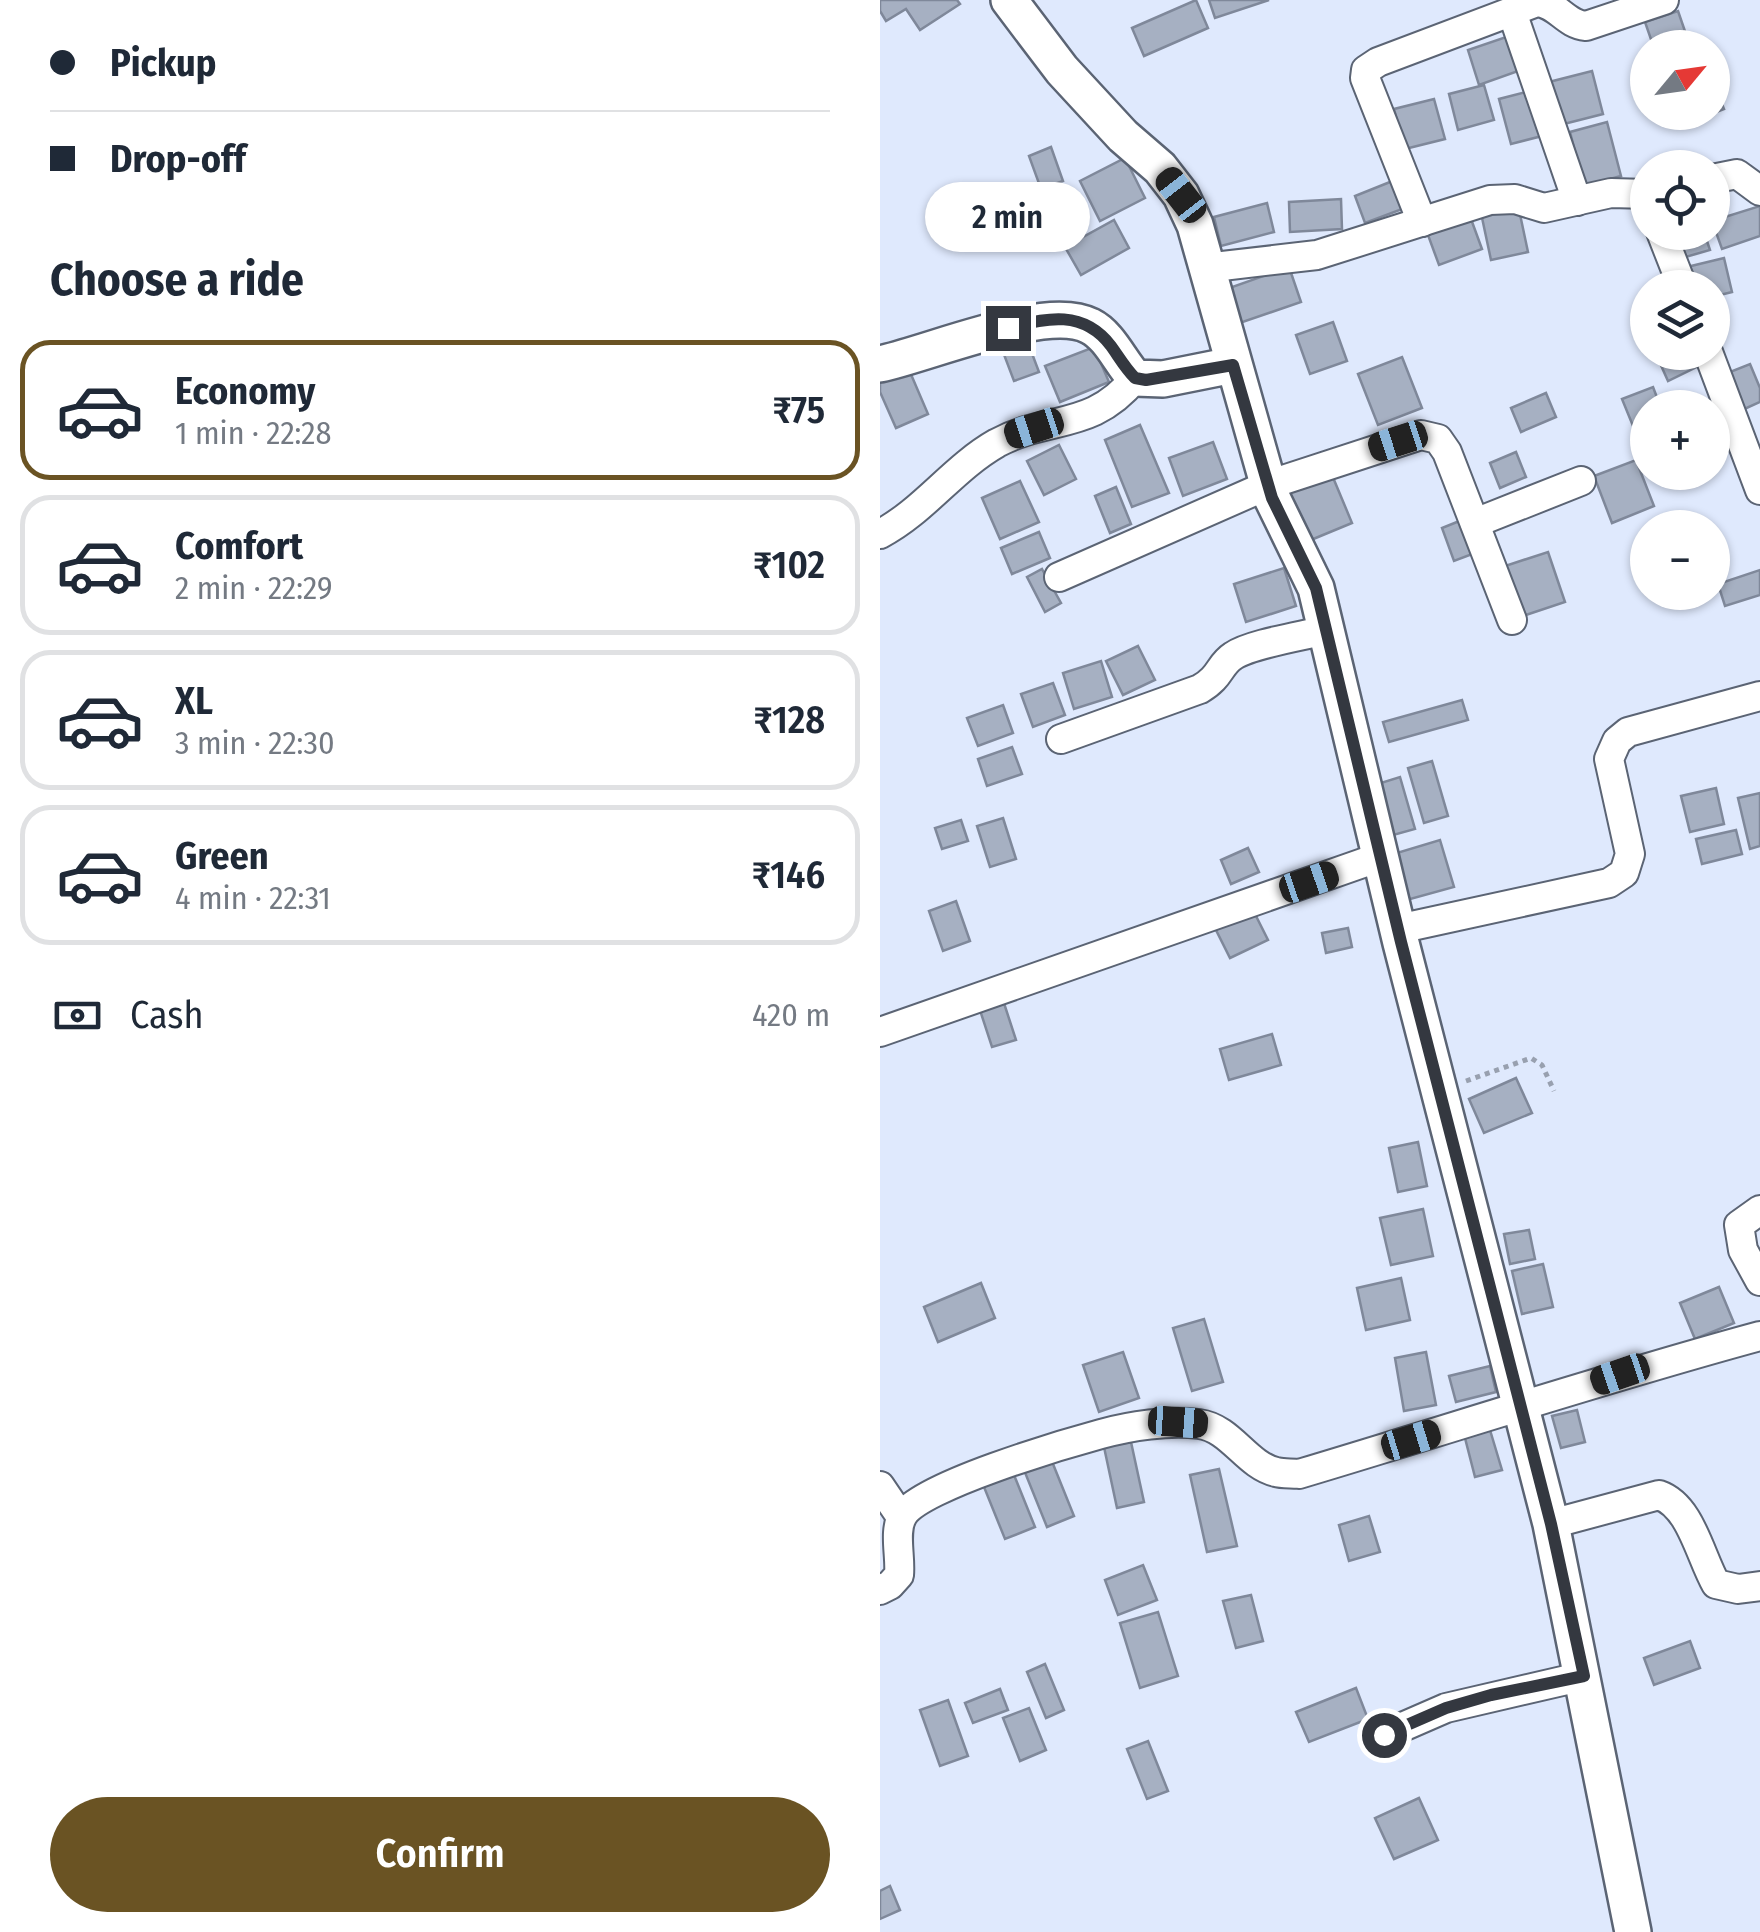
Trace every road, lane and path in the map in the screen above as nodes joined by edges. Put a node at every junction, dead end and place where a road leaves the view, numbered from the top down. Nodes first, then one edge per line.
1 (1009, 0) edge
2 (1664, 0) edge
3 (1548, 2) edge
4 (1512, 12) junction
5 (1730, 175) edge
6 (1760, 191) edge
7 (1630, 194) edge
8 (1576, 201) junction
9 (1422, 222) junction
10 (1205, 268) junction
11 (880, 364) edge
12 (1233, 365) junction
13 (1715, 370) edge
14 (1135, 378) junction
15 (1581, 482) dead end
16 (1268, 485) junction
17 (1760, 490) edge
18 (1474, 523) junction
19 (880, 534) edge
20 (1059, 577) dead end
21 (1512, 620) dead end
22 (1326, 630) junction
23 (1760, 696) edge
24 (1061, 738) dead end
25 (1380, 857) junction
26 (1398, 929) junction
27 (880, 1032) edge
28 (1440, 1090) junction
29 (1554, 1090) dead end
30 (1760, 1210) edge
31 (1760, 1281) edge
32 (1760, 1336) edge
33 (1522, 1407) junction
34 (880, 1486) edge
35 (901, 1517) junction
36 (1551, 1524) junction
37 (1760, 1586) edge
38 (880, 1590) edge
39 (1584, 1676) junction
40 (1384, 1735) dead end
41 (1633, 1932) edge

1 - 10 street
2 - 3 street
3 - 4 street
4 - 8 street
4 - 9 street
5 - 6 street
7 - 8 street
8 - 9 street
9 - 10 street
10 - 12 street
11 - 14 street
12 - 14 street
12 - 16 street
13 - 17 street
14 - 19 street
15 - 18 street
16 - 18 street
16 - 20 street
16 - 22 street
18 - 21 street
22 - 24 street
22 - 25 street
23 - 26 street
25 - 26 street
25 - 27 street
26 - 28 street
28 - 29 path
28 - 33 street
30 - 31 street
32 - 33 street
33 - 35 street
33 - 36 street
34 - 35 street
35 - 38 street
36 - 37 street
36 - 39 street
39 - 40 street
39 - 41 street

